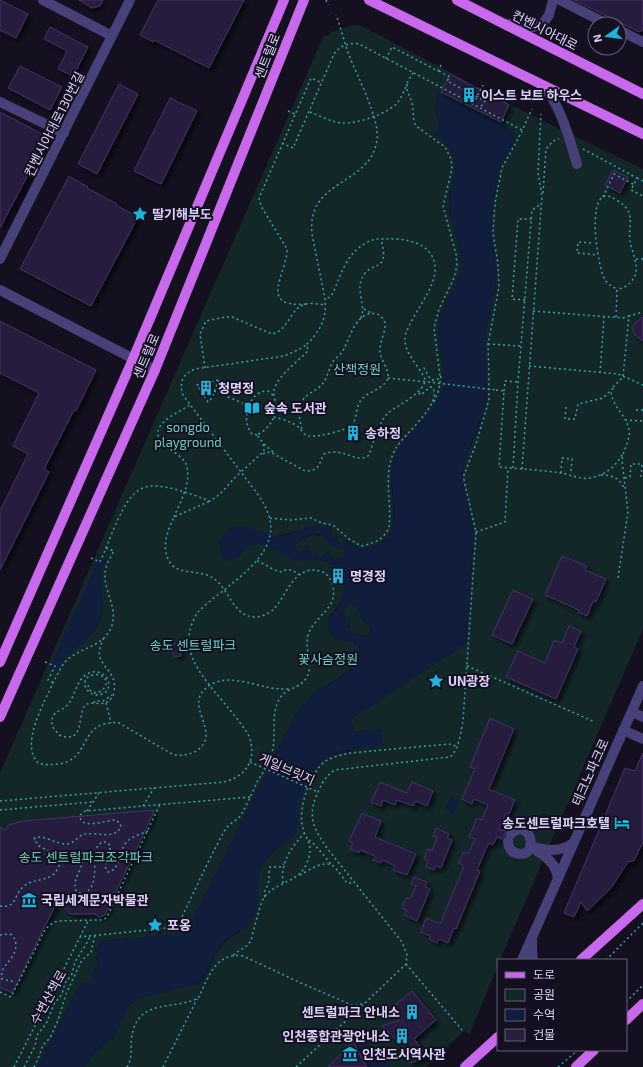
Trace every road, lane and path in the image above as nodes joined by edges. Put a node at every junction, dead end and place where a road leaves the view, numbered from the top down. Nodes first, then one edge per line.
1 (43, 0) edge
2 (130, 0) edge
3 (284, 0) edge
4 (304, 0) edge
5 (326, 0) edge
6 (369, 0) edge
7 (456, 0) edge
8 (553, 0) edge
9 (560, 0) edge
10 (570, 0) edge
11 (328, 5) dead end
12 (577, 9) junction
13 (336, 15) dead end
14 (591, 16) edge
15 (493, 19) junction
16 (545, 22) junction
17 (627, 34) edge
18 (112, 36) junction
19 (643, 42) edge
20 (346, 45) junction
21 (386, 59) junction
22 (442, 63) dead end
23 (438, 71) junction
24 (413, 73) junction
25 (322, 83) junction
26 (540, 83) junction
27 (407, 84) junction
28 (483, 85) dead end
29 (643, 94) edge
30 (477, 96) junction
31 (0, 102) edge
32 (473, 104) junction
33 (480, 108) junction
34 (532, 109) dead end
35 (288, 111) dead end
36 (309, 112) junction
37 (295, 114) junction
38 (542, 114) dead end
39 (374, 116) junction
40 (522, 130) junction
41 (64, 133) junction
42 (643, 134) edge
43 (282, 143) junction
44 (577, 164) dead end
45 (637, 178) dead end
46 (643, 181) edge
47 (634, 184) dead end
48 (631, 190) dead end
49 (643, 196) edge
50 (603, 197) junction
51 (542, 204) junction
52 (531, 219) junction
53 (381, 239) junction
54 (591, 243) dead end
55 (598, 254) junction
56 (0, 259) edge
57 (636, 259) junction
58 (643, 259) edge
59 (617, 289) junction
60 (0, 290) edge
61 (325, 299) junction
62 (525, 300) junction
63 (306, 304) junction
64 (326, 305) junction
65 (363, 306) junction
66 (533, 311) junction
67 (643, 312) edge
68 (374, 314) junction
69 (604, 316) junction
70 (629, 316) junction
71 (616, 317) junction
72 (361, 318) junction
73 (488, 344) junction
74 (306, 345) junction
75 (521, 346) junction
76 (133, 359) junction
77 (529, 366) junction
78 (439, 367) junction
79 (204, 368) junction
80 (155, 370) junction
81 (420, 370) junction
82 (600, 373) junction
83 (623, 377) junction
84 (388, 378) junction
85 (218, 381) junction
86 (425, 381) junction
87 (518, 382) junction
88 (643, 385) edge
89 (613, 388) junction
90 (214, 391) junction
91 (504, 391) junction
92 (418, 392) junction
93 (251, 393) dead end
94 (274, 397) junction
95 (245, 404) dead end
96 (190, 405) junction
97 (430, 406) junction
98 (566, 407) dead end
99 (636, 410) dead end
100 (643, 410) edge
101 (274, 417) junction
102 (299, 419) junction
103 (625, 420) junction
104 (643, 421) edge
105 (294, 424) junction
106 (302, 430) junction
107 (256, 434) junction
108 (261, 439) junction
109 (622, 453) junction
110 (262, 454) junction
111 (276, 455) junction
112 (508, 468) junction
113 (513, 468) junction
114 (522, 469) junction
115 (571, 471) dead end
116 (241, 472) junction
117 (561, 473) junction
118 (597, 476) junction
119 (641, 477) dead end
120 (624, 478) junction
121 (184, 493) junction
122 (626, 494) junction
123 (210, 500) junction
124 (174, 517) junction
125 (270, 517) junction
126 (476, 532) junction
127 (106, 548) junction
128 (91, 558) dead end
129 (257, 561) junction
130 (300, 575) junction
131 (618, 578) dead end
132 (224, 590) junction
133 (108, 633) junction
134 (0, 662) edge
135 (45, 662) dead end
136 (467, 666) junction
137 (54, 683) junction
138 (88, 685) dead end
139 (210, 686) junction
140 (643, 686) edge
141 (290, 689) junction
142 (106, 701) junction
143 (632, 712) junction
144 (0, 717) edge
145 (643, 717) edge
146 (111, 722) junction
147 (595, 722) dead end
148 (623, 730) junction
149 (643, 739) edge
150 (456, 746) junction
151 (250, 762) junction
152 (154, 788) junction
153 (100, 792) junction
154 (318, 792) junction
155 (250, 796) junction
156 (0, 801) edge
157 (92, 802) junction
158 (160, 804) junction
159 (143, 806) junction
160 (0, 810) edge
161 (87, 811) junction
162 (148, 831) junction
163 (305, 832) junction
164 (308, 839) junction
165 (574, 842) junction
166 (531, 846) junction
167 (62, 858) junction
168 (284, 864) junction
169 (334, 867) junction
170 (298, 876) junction
171 (558, 879) junction
172 (354, 882) junction
173 (283, 884) junction
174 (265, 897) junction
175 (643, 904) edge
176 (0, 906) edge
177 (88, 921) junction
178 (643, 924) edge
179 (0, 934) edge
180 (95, 935) junction
181 (533, 935) junction
182 (90, 936) junction
183 (80, 937) junction
184 (232, 956) junction
185 (522, 959) edge
186 (534, 959) edge
187 (582, 959) edge
188 (607, 959) edge
189 (406, 964) junction
190 (15, 982) dead end
191 (643, 985) edge
192 (0, 992) edge
193 (198, 998) junction
194 (627, 1001) edge
195 (365, 1003) junction
196 (643, 1004) edge
197 (627, 1019) edge
198 (462, 1030) dead end
199 (497, 1038) edge
200 (577, 1051) edge
201 (593, 1051) edge
202 (14, 1067) edge
203 (24, 1067) edge
204 (34, 1067) edge
205 (127, 1067) edge
206 (163, 1067) edge
207 (296, 1067) edge
208 (465, 1067) edge
209 (558, 1067) edge
210 (576, 1067) edge

1 - 18 street
2 - 18 street, 컨벤시아대로130번길
3 - 76 main road, 센트럴로
4 - 80 main road, 센트럴로
5 - 11 path
6 - 26 main road
7 - 15 main road, 컨벤시아대로
8 - 16 street
9 - 12 street
10 - 12 street
12 - 14 street
12 - 16 street
13 - 20 path
15 - 16 street
15 - 29 main road, 컨벤시아대로
17 - 19 street
18 - 41 street, 컨벤시아대로130번길
20 - 21 path
20 - 25 path
20 - 39 path
21 - 23 path
21 - 24 path
22 - 23 path
23 - 30 path
24 - 27 path
24 - 32 path
25 - 36 path
25 - 37 path
26 - 42 main road
26 - 44 street
27 - 39 path
27 - 78 path
28 - 30 path
30 - 32 path
30 - 33 path
31 - 41 street
32 - 33 path
33 - 40 path
34 - 40 path
35 - 37 path
36 - 39 path
36 - 43 path
37 - 43 path
38 - 51 path
39 - 61 path
40 - 73 path
41 - 56 street, 컨벤시아대로130번길
43 - 63 path
45 - 46 path
47 - 50 path
48 - 49 path
50 - 55 path
50 - 57 path
51 - 52 path
51 - 66 path
52 - 62 path
52 - 62 path
53 - 61 path
53 - 65 path
53 - 81 path
54 - 55 path
55 - 59 path
57 - 58 path
57 - 59 path
59 - 71 path
60 - 76 street
61 - 64 path
62 - 75 path
63 - 64 path
63 - 79 path
64 - 74 path
65 - 68 path
65 - 72 path
66 - 69 path
66 - 77 path
67 - 70 path
68 - 72 path
68 - 84 path
69 - 71 path
69 - 82 path
70 - 71 path
70 - 83 path
72 - 102 path
73 - 75 path
73 - 126 path
74 - 79 path
74 - 94 path
75 - 87 path
76 - 80 street
76 - 134 main road, 센트럴로
77 - 82 path
77 - 114 path
78 - 81 path
78 - 97 path
79 - 96 path
80 - 144 main road, 센트럴로
81 - 86 path
82 - 83 path
83 - 88 path
83 - 89 path
84 - 86 path
84 - 106 path
85 - 90 path
85 - 90 path
85 - 93 path
86 - 91 path, bridge
86 - 92 path
87 - 91 path
87 - 113 path
89 - 98 path
89 - 103 path
90 - 95 path
91 - 112 path
92 - 97 path
92 - 111 path
94 - 101 path
94 - 107 path
96 - 116 path
96 - 121 path
97 - 125 path
99 - 100 path
101 - 105 path
101 - 107 path
102 - 105 path
102 - 106 path
103 - 104 path
103 - 109 path
105 - 106 path
107 - 108 path
108 - 110 path
108 - 111 path
109 - 118 path
109 - 120 path
110 - 111 path
110 - 116 path
112 - 113 path
112 - 126 path
113 - 114 path
114 - 117 path
115 - 117 path
116 - 123 path
116 - 125 path
117 - 118 path
118 - 122 path
119 - 120 path
120 - 122 path
121 - 123 path
121 - 124 path
121 - 127 path
122 - 131 path
123 - 124 path
124 - 132 path
125 - 129 path
126 - 136 path
127 - 128 path
127 - 133 path
129 - 130 path
129 - 132 path
130 - 132 path
130 - 141 path
132 - 139 path
133 - 137 path
133 - 142 path
135 - 137 path
136 - 147 path
136 - 150 path
137 - 146 path
138 - 142 path
139 - 141 path
139 - 146 path
139 - 151 path
140 - 143 street, 테크노파크로
141 - 155 path
142 - 146 path
143 - 145 street
143 - 148 street, 테크노파크로
148 - 149 street
148 - 165 street, 테크노파크로
150 - 154 path
150 - 163 path
151 - 152 path
151 - 154 path, 게일브릿지, bridge
152 - 153 path
152 - 159 path
153 - 156 path
153 - 157 path
154 - 172 path
155 - 158 path
155 - 180 path
157 - 160 path
157 - 161 path
158 - 159 path
158 - 162 path
159 - 161 path
161 - 167 path
162 - 167 path
162 - 177 path
163 - 164 path
163 - 168 path
164 - 169 path
164 - 170 path
165 - 166 street
165 - 171 street, 테크노파크로
166 - 166 street
166 - 171 street
167 - 176 path
168 - 173 path
168 - 174 path
169 - 170 path
169 - 172 path
170 - 173 path
171 - 181 street, 테크노파크로
172 - 189 path
173 - 174 path
174 - 184 path
175 - 187 main road
177 - 183 path
177 - 192 path
178 - 188 path
179 - 190 path
180 - 182 path
180 - 204 path, 수변산책로
181 - 185 street, 테크노파크로
181 - 186 street, 테크노파크로
182 - 183 path
182 - 203 path, 수변산책로
183 - 202 path
184 - 193 path
184 - 195 path
189 - 195 path
189 - 198 path
191 - 194 path
193 - 205 path
193 - 206 path
195 - 207 path
196 - 197 main road
199 - 208 main road
200 - 209 path
201 - 210 main road

